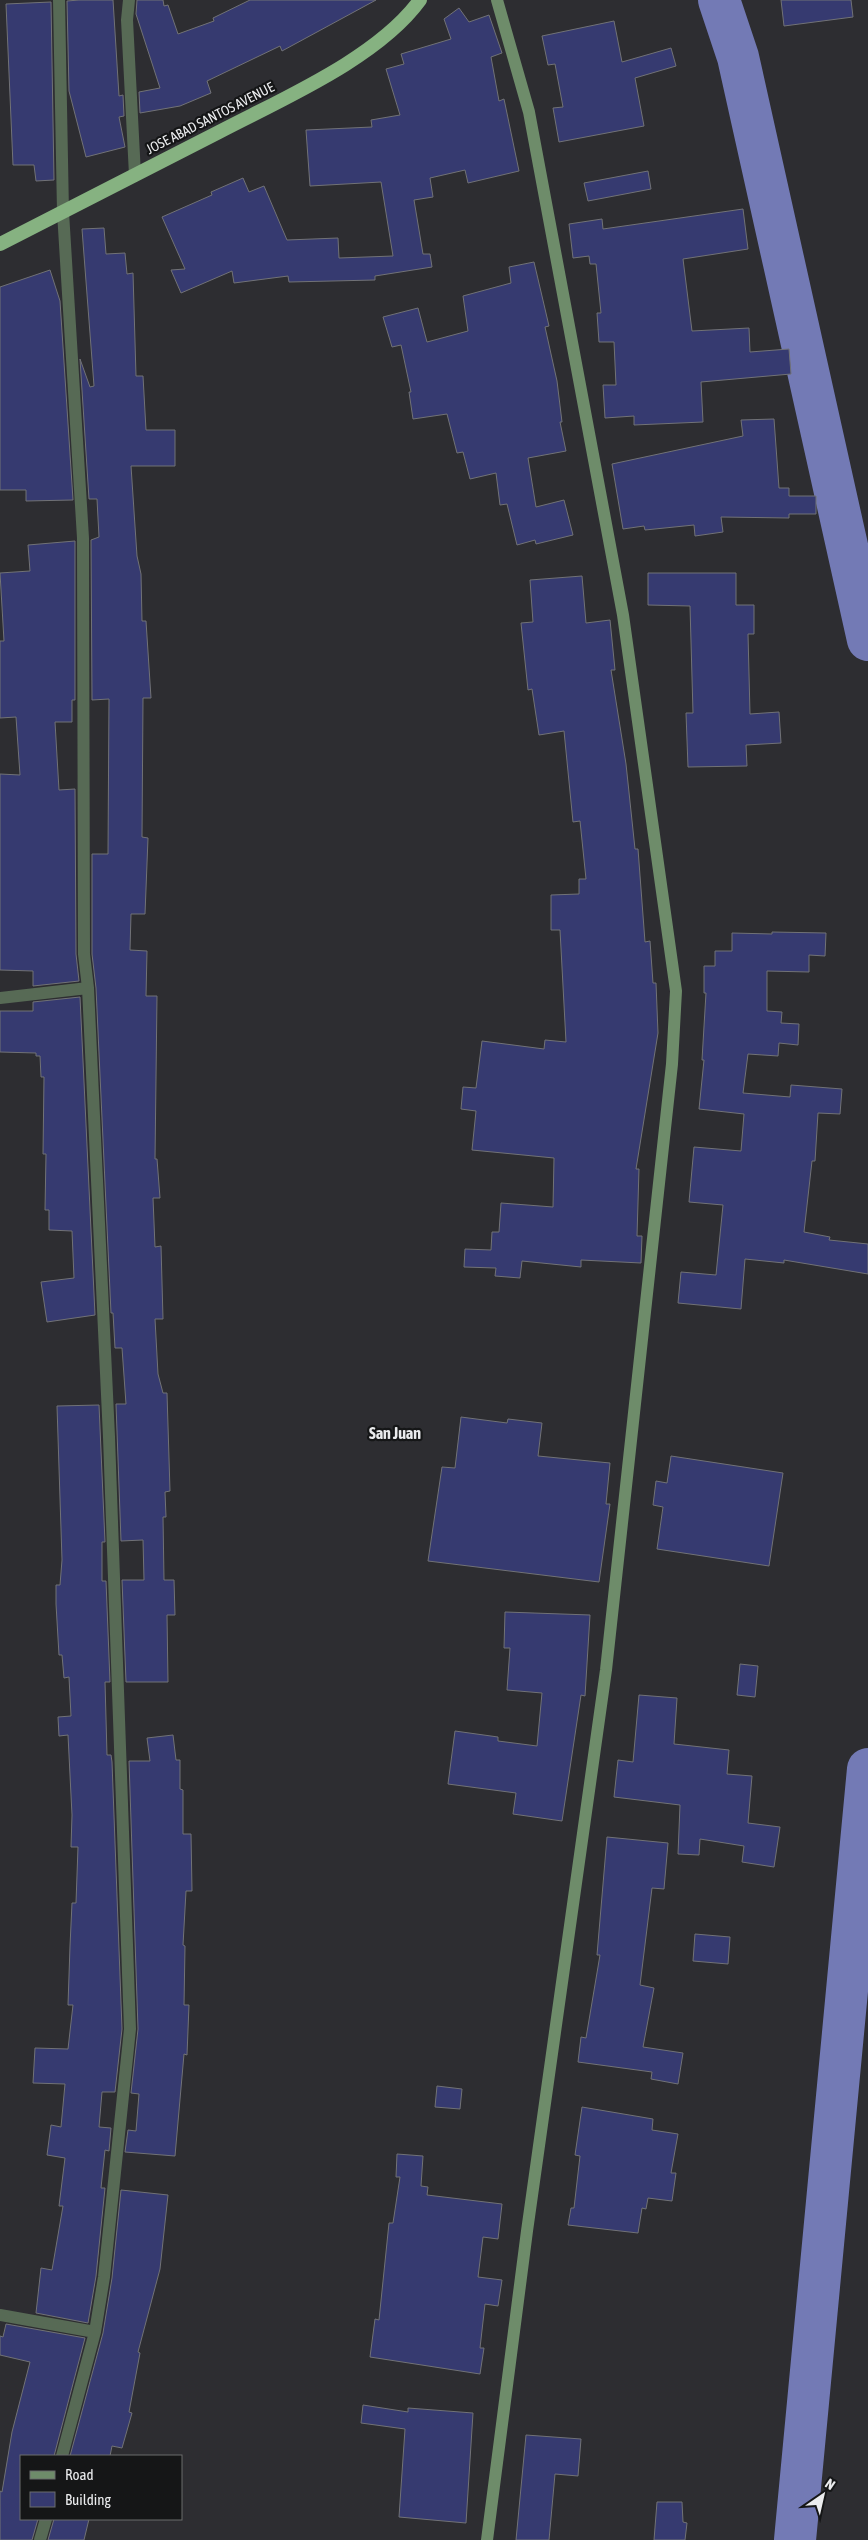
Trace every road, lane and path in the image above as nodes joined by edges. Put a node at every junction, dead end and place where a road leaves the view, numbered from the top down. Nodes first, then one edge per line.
1 (58, 0) edge
2 (129, 0) edge
3 (420, 0) edge
4 (497, 0) edge
5 (135, 175) junction
6 (63, 212) junction
7 (0, 244) edge
8 (88, 988) junction
9 (0, 998) edge
10 (0, 2315) edge
11 (95, 2332) junction
12 (62, 2455) edge
13 (46, 2520) edge
14 (40, 2540) edge
15 (487, 2540) edge

1 - 6 street
2 - 5 street
3 - 5 highway, JOSE ABAD SANTOS AVENUE
4 - 15 main road
5 - 6 highway, JOSE ABAD SANTOS AVENUE
6 - 7 highway, JOSE ABAD SANTOS AVENUE
6 - 8 street
8 - 9 street
8 - 11 street
10 - 11 street
11 - 12 street
13 - 14 street

